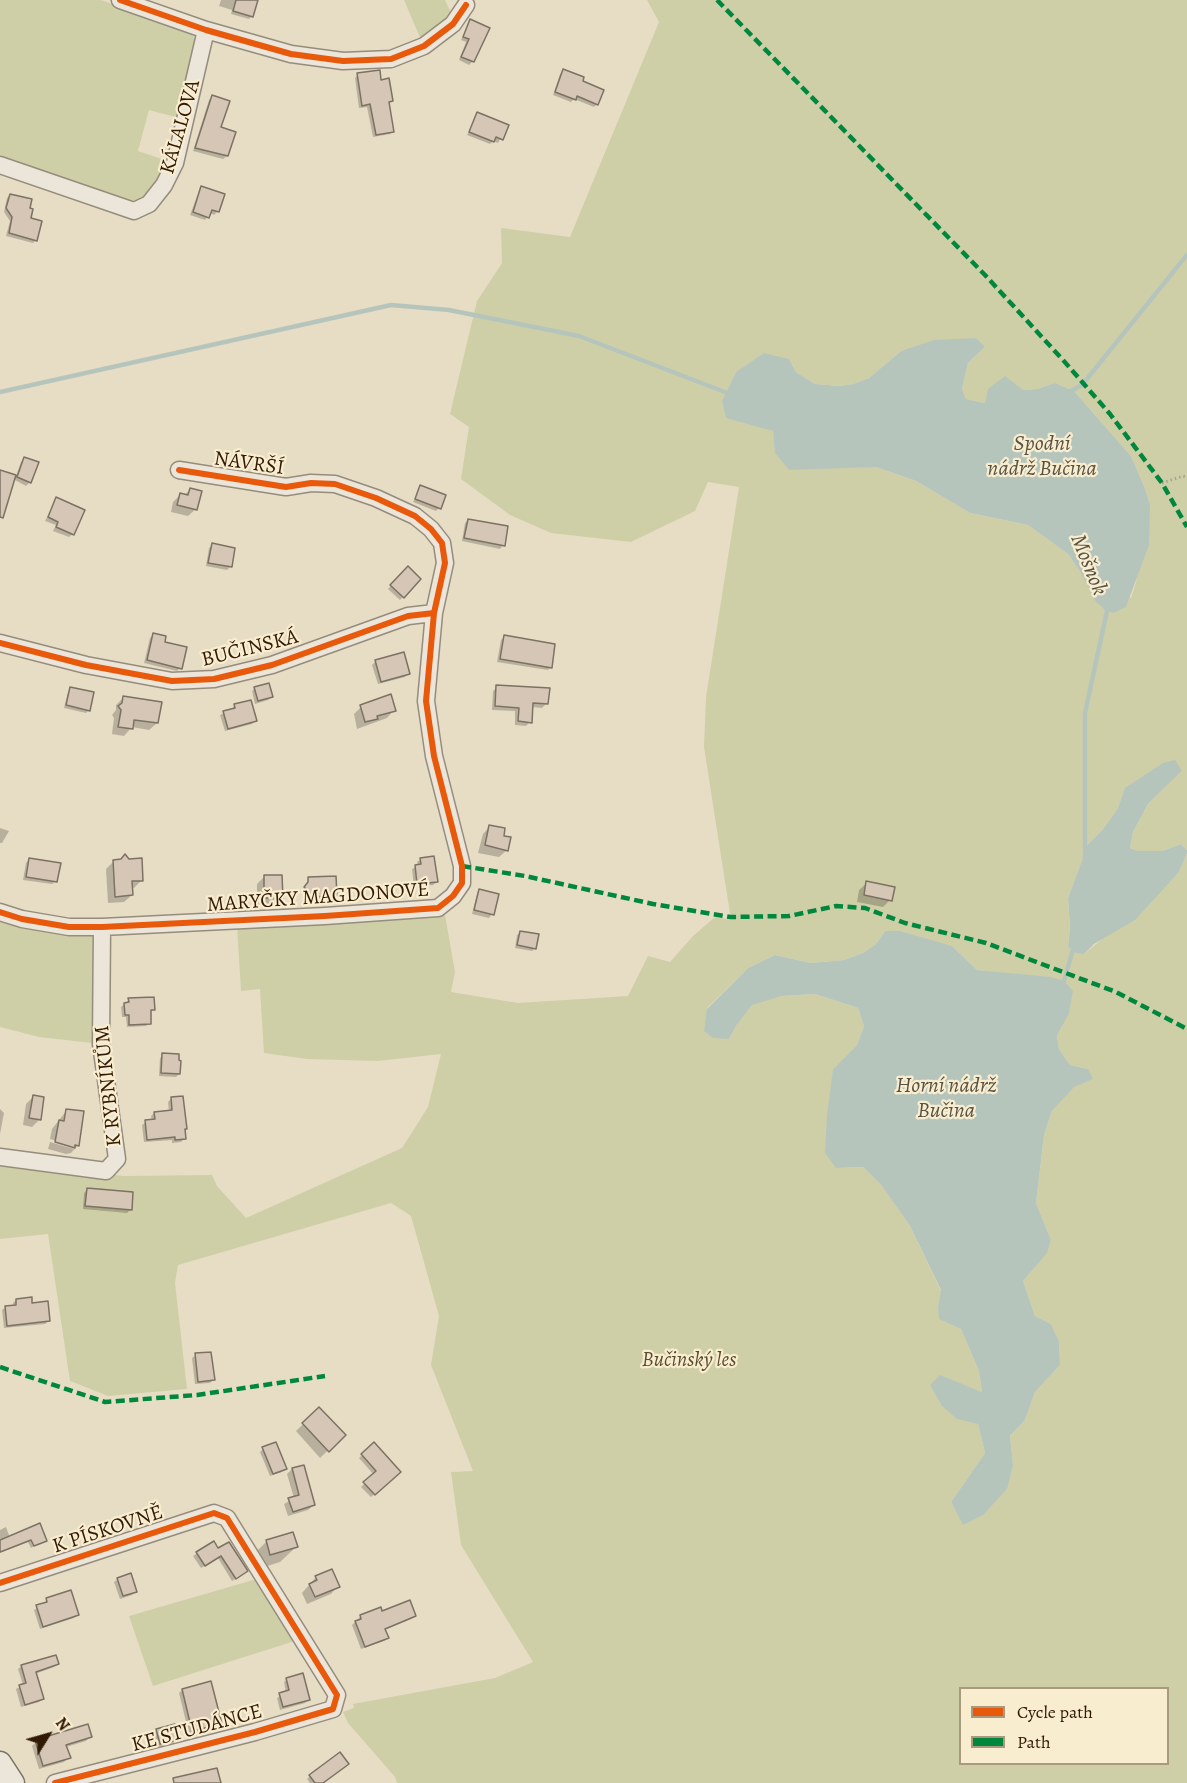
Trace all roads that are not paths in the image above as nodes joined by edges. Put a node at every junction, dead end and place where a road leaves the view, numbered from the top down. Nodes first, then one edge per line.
1 (120, 0) edge
2 (466, 5) dead end
3 (206, 30) junction
4 (0, 165) edge
5 (179, 470) dead end
6 (434, 613) junction
7 (0, 642) edge
8 (0, 912) edge
9 (102, 927) junction
10 (0, 1156) edge
11 (0, 1583) edge
12 (337, 1695) joint
13 (0, 1762) edge
14 (13, 1783) edge
15 (55, 1783) edge

1 - 3 street
2 - 3 street
3 - 4 street, KÁLALOVA
5 - 6 street, NÁVRŠÍ
6 - 7 street, BUČINSKÁ
6 - 9 street, MARYČKY MAGDONOVÉ
8 - 9 street, MARYČKY MAGDONOVÉ
9 - 10 street, K RYBNÍKŮM
11 - 12 street, K PÍSKOVNĚ
12 - 15 street, KE STUDÁNCE
13 - 14 street

